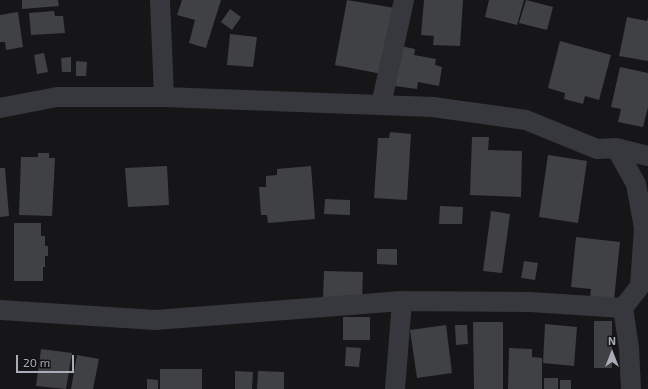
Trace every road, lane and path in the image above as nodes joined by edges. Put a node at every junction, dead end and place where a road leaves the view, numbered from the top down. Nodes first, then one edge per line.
1 (160, 0) edge
2 (404, 0) edge
3 (164, 97) junction
4 (380, 105) junction
5 (0, 108) edge
6 (616, 148) junction
7 (648, 156) edge
8 (402, 301) junction
9 (623, 308) junction
10 (0, 310) edge
11 (395, 389) edge
12 (631, 389) edge

1 - 3 street
2 - 4 street
3 - 4 street
3 - 5 street
4 - 6 street
6 - 7 street
6 - 9 street
8 - 9 street
8 - 10 street
8 - 11 street
9 - 12 street

